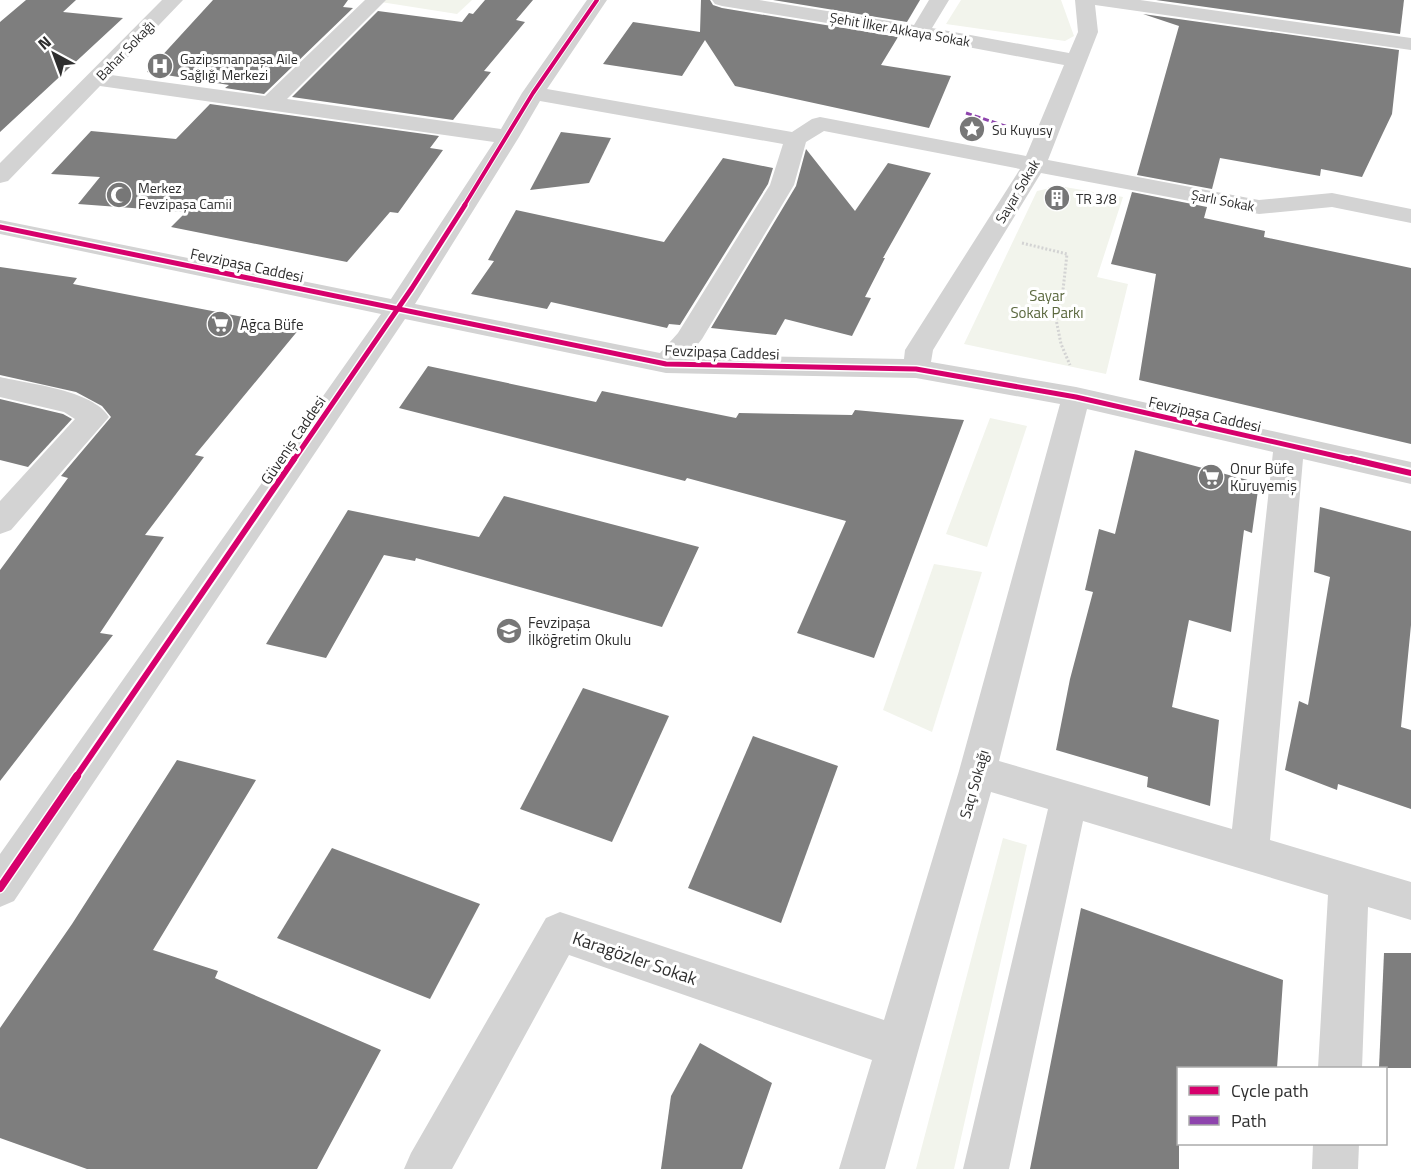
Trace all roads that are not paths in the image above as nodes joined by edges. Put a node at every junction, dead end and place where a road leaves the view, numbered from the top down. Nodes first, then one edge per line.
1 (173, 0) edge
2 (376, 0) edge
3 (597, 0) edge
4 (722, 0) edge
5 (939, 0) edge
6 (1085, 0) edge
7 (1098, 0) edge
8 (1206, 8) edge
9 (920, 32) junction
10 (1411, 44) edge
11 (1078, 61) junction
12 (96, 79) junction
13 (533, 93) junction
14 (269, 105) junction
15 (508, 137) junction
16 (796, 138) junction
17 (1035, 163) junction
18 (0, 176) edge
19 (1411, 216) edge
20 (0, 227) edge
21 (398, 309) junction
22 (666, 364) junction
23 (916, 369) junction
24 (1073, 382) junction
25 (0, 387) edge
26 (1289, 446) junction
27 (1411, 473) edge
28 (0, 522) edge
29 (978, 771) junction
30 (1069, 799) junction
31 (1249, 854) junction
32 (1349, 884) junction
33 (0, 888) edge
34 (1411, 901) edge
35 (900, 1047) junction
36 (1340, 1067) edge
37 (1336, 1145) edge
38 (427, 1169) edge
39 (862, 1169) edge
40 (987, 1169) edge
41 (1335, 1169) edge

1 - 12 street, Bahar Sokağı
2 - 14 street
3 - 13 street, Güveniş Caddesi
4 - 9 street, Şehit İlker Akkaya Sokak
5 - 9 street
6 - 11 street, Sayar Sokak
7 - 8 street
8 - 10 street
9 - 11 street, Şehit İlker Akkaya Sokak
11 - 17 street, Sayar Sokak
12 - 14 street
12 - 18 street, Bahar Sokağı
13 - 15 street, Güveniş Caddesi
13 - 16 street
14 - 15 street
15 - 21 street, Güveniş Caddesi
16 - 17 street, Şarlı Sokak
16 - 22 street
17 - 19 street, Şarlı Sokak
17 - 23 street, Sayar Sokak
20 - 21 street, Fevzipaşa Caddesi
21 - 22 street, Fevzipaşa Caddesi
21 - 33 street, Güveniş Caddesi
22 - 23 street, Fevzipaşa Caddesi
23 - 24 street, Fevzipaşa Caddesi
24 - 26 street, Fevzipaşa Caddesi
24 - 29 street, Saçı Sokağı
25 - 28 street
26 - 27 street, Fevzipaşa Caddesi
26 - 31 street
29 - 30 street
29 - 35 street, Saçı Sokağı
30 - 31 street
30 - 40 street
31 - 32 street
32 - 34 street
32 - 36 street
35 - 38 street, Karagözler Sokak
35 - 39 street, Saçı Sokağı
37 - 41 street

